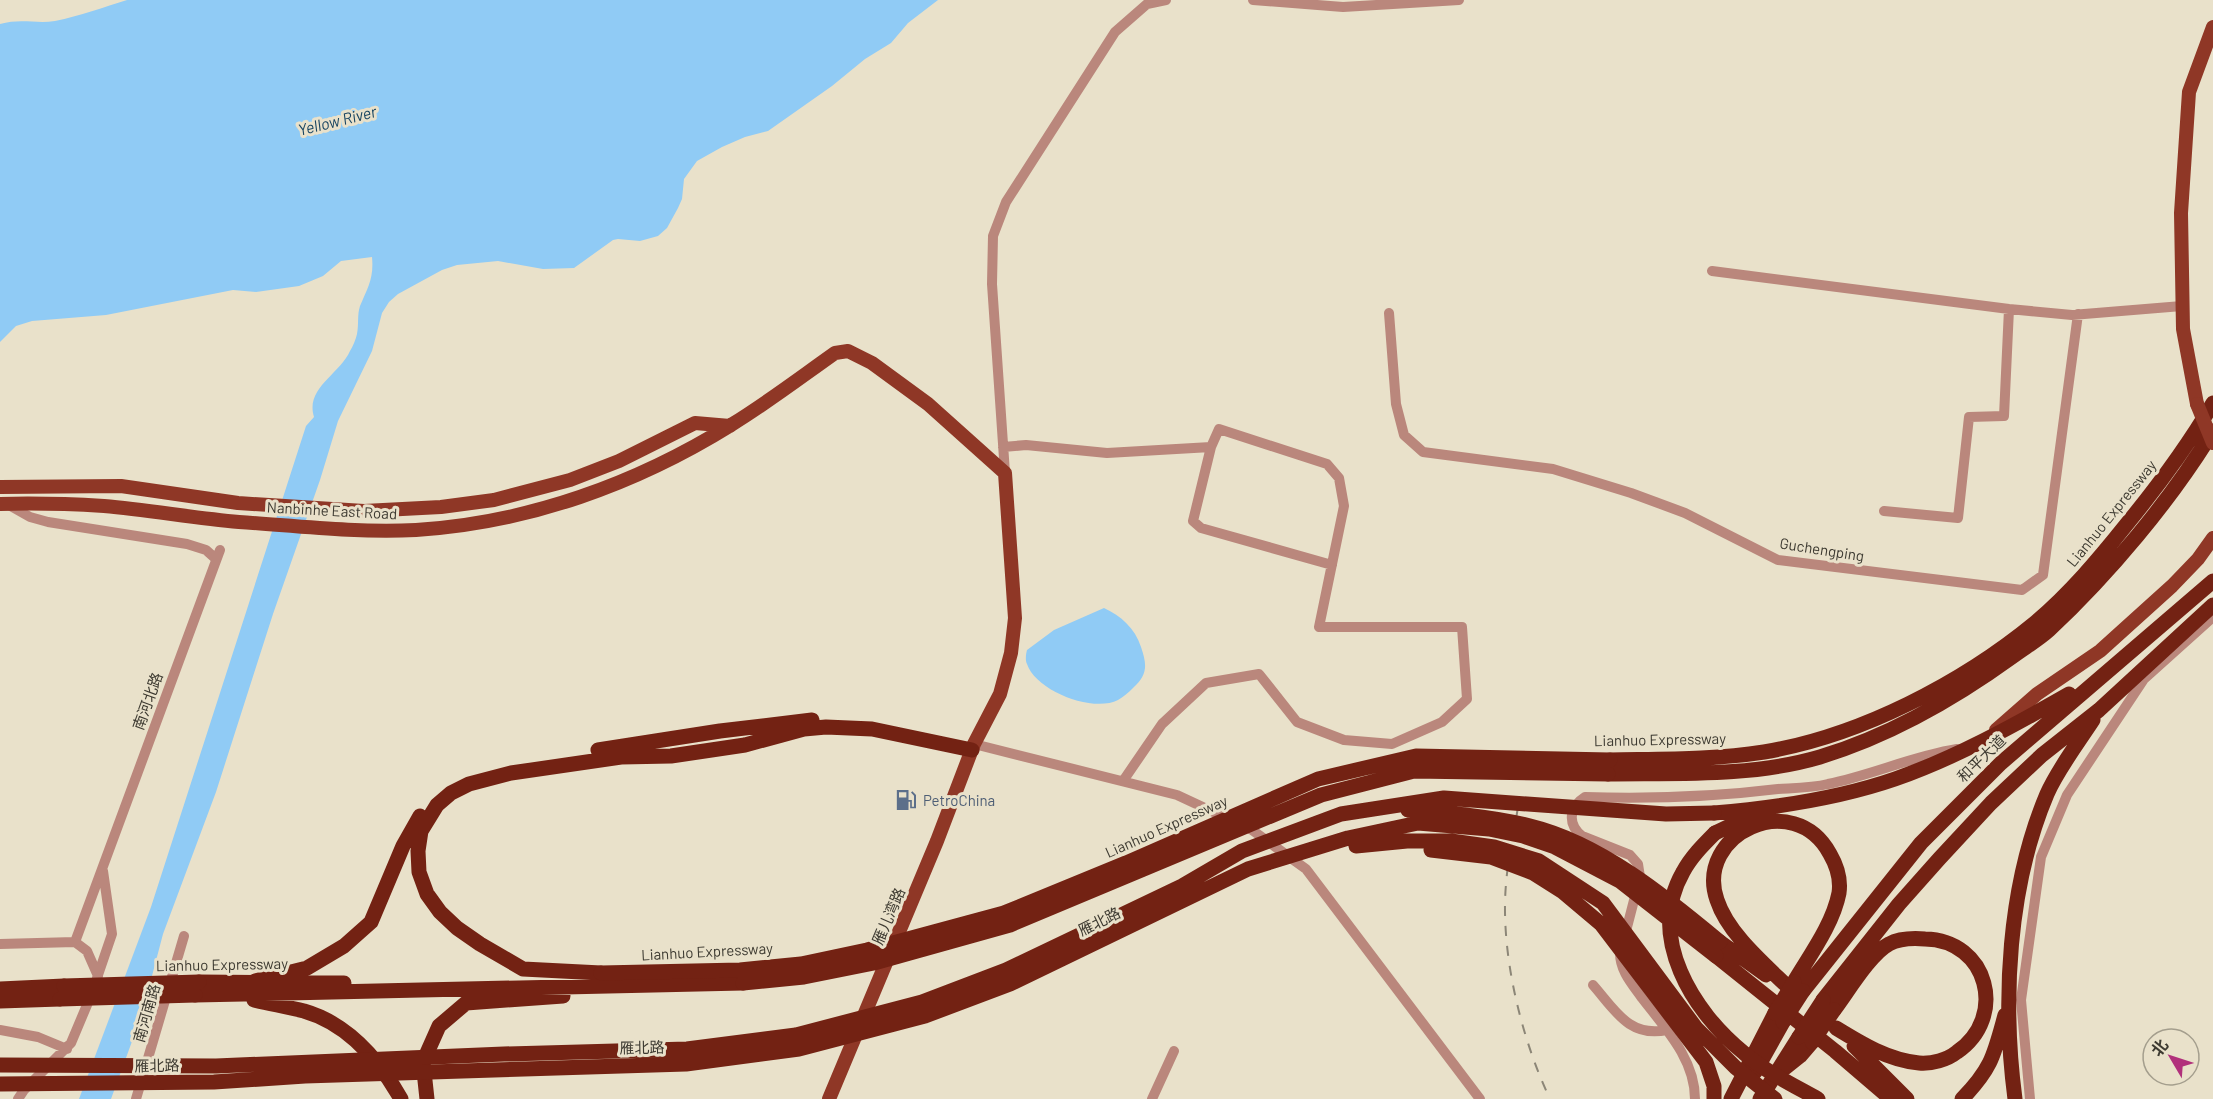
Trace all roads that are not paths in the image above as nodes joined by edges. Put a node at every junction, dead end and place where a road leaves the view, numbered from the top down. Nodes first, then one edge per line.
1 (1166, 0) edge
2 (1253, 0) edge
3 (1459, 0) edge
4 (2213, 27) edge
5 (1712, 271) dead end
6 (2182, 306) junction
7 (2009, 309) junction
8 (1389, 313) dead end
9 (2078, 314) junction
10 (2213, 404) edge
11 (730, 426) junction
12 (2213, 431) edge
13 (2213, 443) edge
14 (1003, 447) junction
15 (1210, 447) junction
16 (1005, 473) junction
17 (0, 487) edge
18 (3, 504) edge
19 (1884, 511) dead end
20 (2213, 538) edge
21 (1332, 565) junction
22 (2213, 582) edge
23 (2213, 605) edge
24 (2213, 617) edge
25 (2100, 676) junction
26 (2099, 710) junction
27 (1984, 740) junction
28 (973, 747) junction
29 (1966, 747) junction
30 (1609, 767) junction
31 (1123, 781) junction
32 (2049, 789) junction
33 (2067, 795) junction
34 (1766, 809) junction
35 (1282, 835) junction
36 (1308, 851) junction
37 (104, 864) junction
38 (184, 936) dead end
39 (75, 942) junction
40 (0, 944) edge
41 (1718, 949) junction
42 (98, 976) junction
43 (255, 981) junction
44 (600, 984) junction
45 (1593, 985) dead end
46 (197, 988) junction
47 (0, 989) edge
48 (1800, 991) junction
49 (62, 993) junction
50 (231, 994) junction
51 (2010, 998) junction
52 (0, 1001) edge
53 (1829, 1005) junction
54 (1779, 1017) junction
55 (1836, 1028) junction
56 (0, 1030) edge
57 (1667, 1030) junction
58 (67, 1049) junction
59 (1174, 1051) dead end
60 (0, 1065) edge
61 (0, 1084) edge
62 (18, 1099) edge
63 (136, 1099) edge
64 (400, 1099) edge
65 (427, 1099) edge
66 (829, 1099) edge
67 (1152, 1099) edge
68 (1480, 1099) edge
69 (1695, 1099) edge
70 (1714, 1099) edge
71 (1731, 1099) edge
72 (1740, 1099) edge
73 (1760, 1099) edge
74 (1775, 1099) edge
75 (1818, 1099) edge
76 (1891, 1099) edge
77 (1907, 1099) edge
78 (1962, 1099) edge
79 (2015, 1099) edge
80 (2030, 1099) edge

1 - 14 street
2 - 3 street
4 - 6 main road
5 - 7 street
6 - 9 street
6 - 13 main road, bridge
7 - 9 street
7 - 19 street
8 - 9 street, Guchengping
10 - 30 highway, Lianhuo Expressway
11 - 16 main road, Nanbinhe East Road
11 - 17 main road, Nanbinhe East Road
11 - 18 main road, Nanbinhe East Road
12 - 30 highway, Lianhuo Expressway
14 - 15 street
14 - 16 street
15 - 21 street
15 - 21 street
16 - 28 main road, 雁儿湾路
18 - 37 street, 南河北路
20 - 27 main road
21 - 31 street
22 - 25 highway, 和平大道
23 - 26 highway
24 - 33 street
25 - 27 highway
25 - 48 highway, 和平大道
26 - 32 highway
26 - 53 highway
27 - 29 highway
28 - 31 street
28 - 43 highway
28 - 44 highway
28 - 66 main road, 雁儿湾路
29 - 34 highway
29 - 57 street
30 - 44 highway, Lianhuo Expressway, bridge
30 - 44 highway, Lianhuo Expressway, bridge
31 - 68 street
32 - 33 street
32 - 51 highway
33 - 80 street
34 - 35 highway, bridge
34 - 75 highway, bridge
35 - 41 highway, bridge
35 - 60 highway, 雁北路, bridge
36 - 41 highway, bridge
36 - 61 highway, 雁北路, bridge
36 - 70 highway, bridge
36 - 74 highway, bridge
37 - 39 street, 南河北路
37 - 42 street, 南河北路
38 - 63 street, 南河南路
39 - 40 street
39 - 42 street
41 - 48 highway
41 - 76 highway
42 - 58 street, 南河北路
43 - 44 highway, Lianhuo Expressway
43 - 46 highway, Lianhuo Expressway
44 - 50 highway, Lianhuo Expressway
44 - 65 highway
45 - 57 street
46 - 49 highway, Lianhuo Expressway, bridge
46 - 50 highway, Lianhuo Expressway
47 - 49 highway, Lianhuo Expressway
48 - 48 highway
48 - 54 highway, bridge
48 - 55 highway
49 - 52 highway, Lianhuo Expressway
50 - 64 highway
51 - 78 highway
51 - 79 highway
53 - 55 highway
53 - 73 highway, bridge
54 - 71 highway
54 - 72 highway
55 - 77 highway
56 - 58 street
57 - 69 street
58 - 62 street, 南河北路
59 - 67 street

